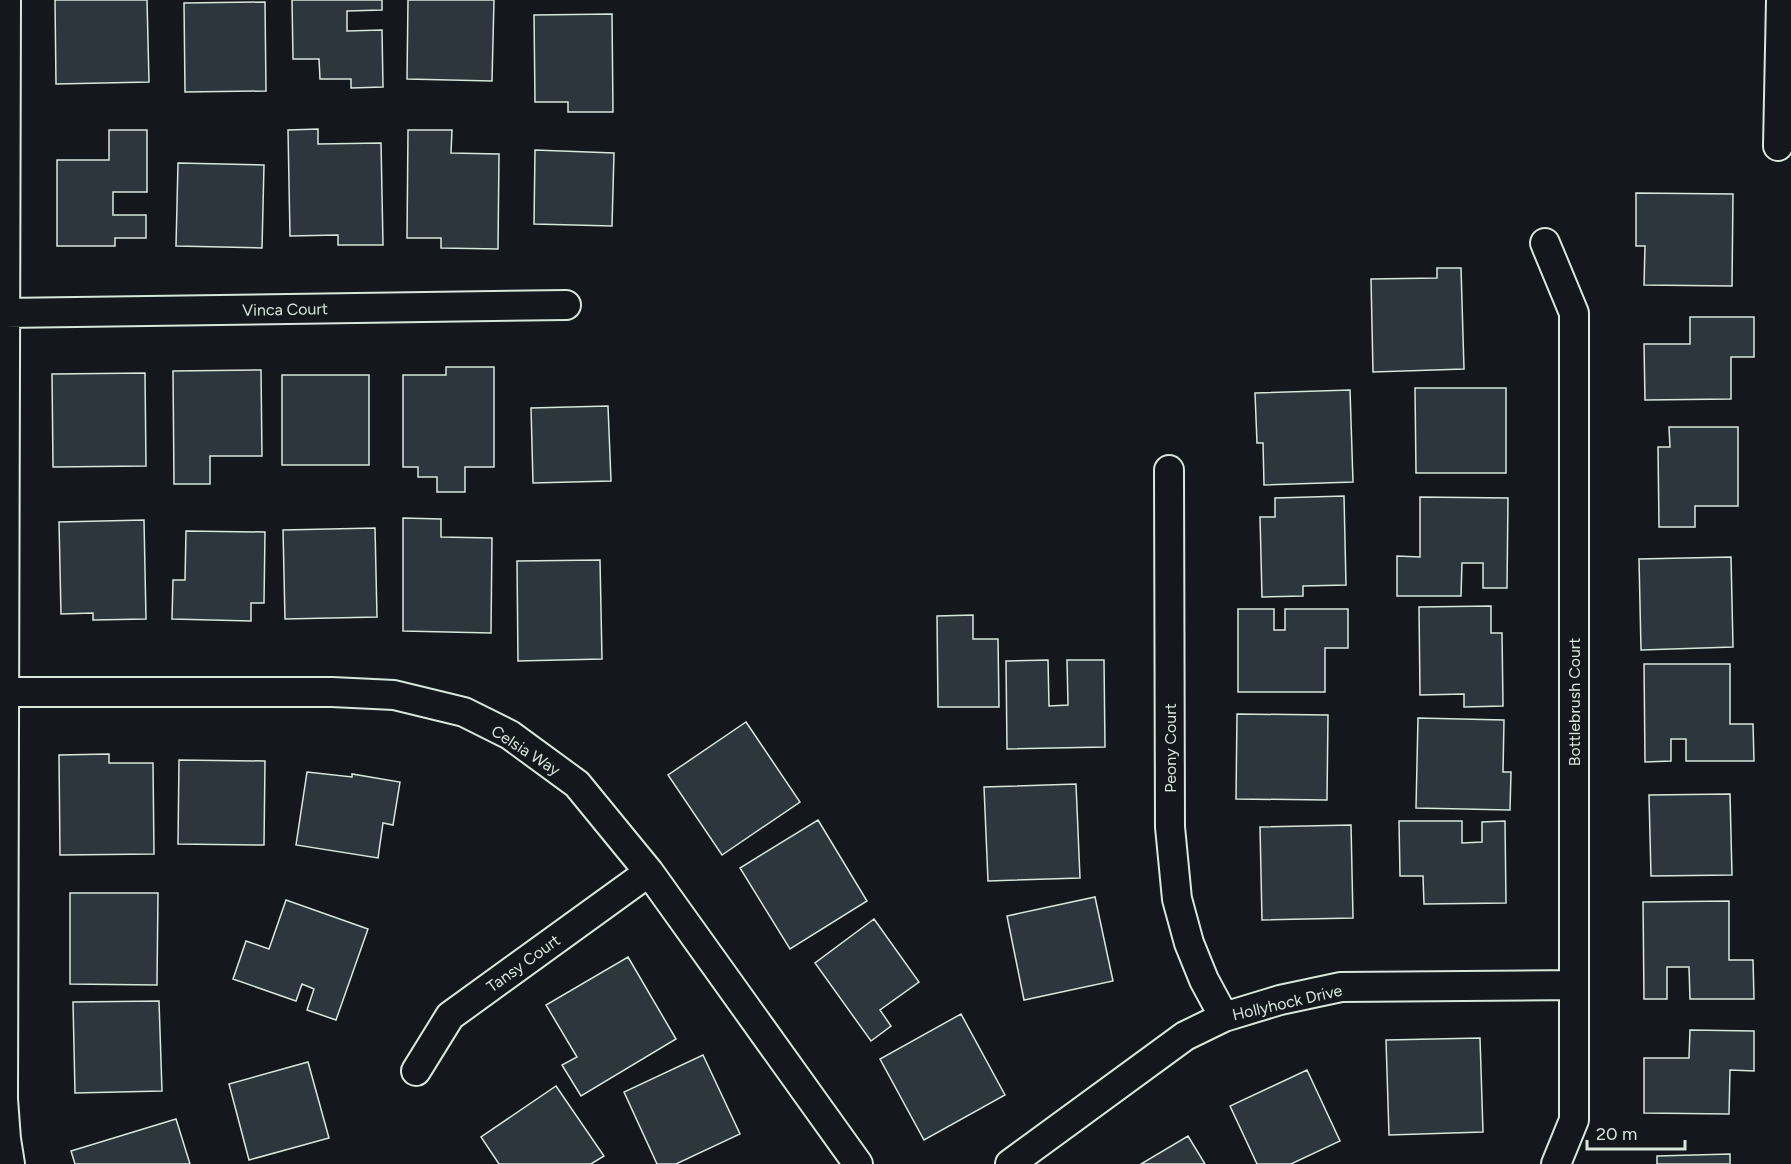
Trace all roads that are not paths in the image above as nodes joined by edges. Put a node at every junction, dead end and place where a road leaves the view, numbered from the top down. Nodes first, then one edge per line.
1 (6, 0) edge
2 (1781, 0) edge
3 (1778, 146) dead end
4 (1545, 243) dead end
5 (566, 305) dead end
6 (4, 313) junction
7 (1169, 470) dead end
8 (5, 692) junction
9 (650, 872) junction
10 (1574, 984) junction
11 (1224, 1017) junction
12 (416, 1071) dead end
13 (10, 1164) edge
14 (858, 1164) edge
15 (1010, 1164) edge
16 (1556, 1164) edge

1 - 6 street
2 - 3 street
4 - 10 street, Bottlebrush Court
5 - 6 street, Vinca Court
6 - 8 street
7 - 11 street, Peony Court
8 - 9 street, Celsia Way
8 - 13 street
9 - 12 street, Tansy Court
9 - 14 street, Celsia Way
10 - 11 street, Hollyhock Drive
10 - 16 street, Bottlebrush Court
11 - 15 street, Hollyhock Drive

